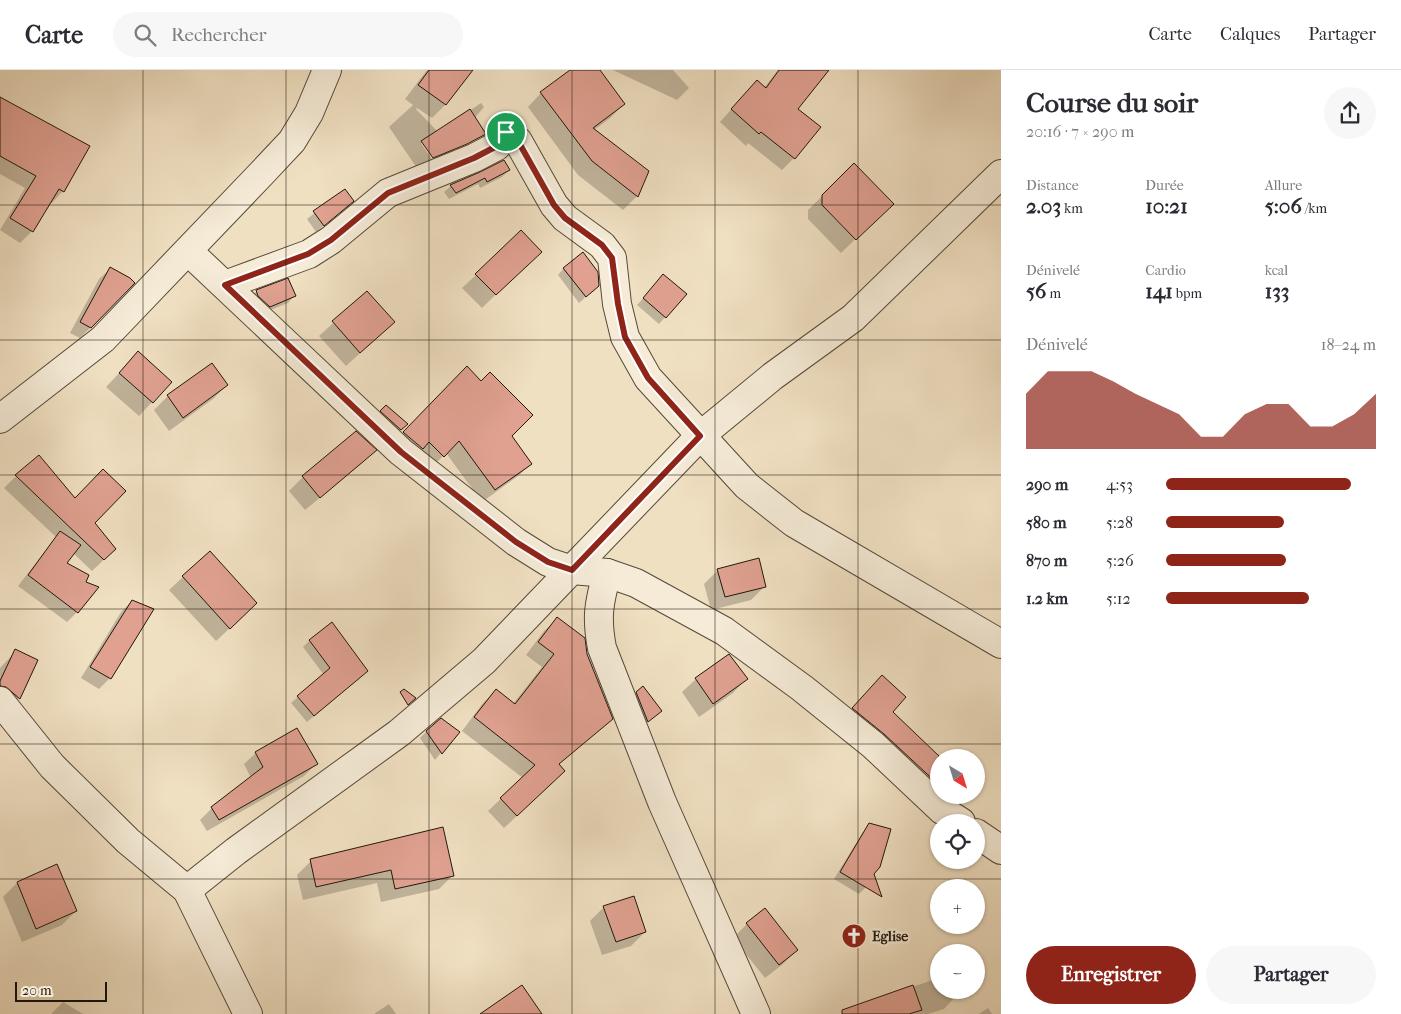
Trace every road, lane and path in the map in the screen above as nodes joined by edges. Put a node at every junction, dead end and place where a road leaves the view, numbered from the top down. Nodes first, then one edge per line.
1 (328, 70) edge
2 (1001, 174) edge
3 (188, 250) junction
4 (225, 285) junction
5 (0, 420) edge
6 (700, 436) junction
7 (572, 570) junction
8 (607, 573) junction
9 (1001, 644) edge
10 (0, 700) edge
11 (948, 814) edge
12 (985, 839) edge
13 (1001, 850) edge
14 (186, 890) junction
15 (248, 1014) edge
16 (756, 1014) edge

1 - 3 street
2 - 6 street
3 - 4 street
3 - 5 street
4 - 6 street
4 - 7 street
6 - 7 street
6 - 9 street
7 - 8 street
7 - 14 street
8 - 11 street
8 - 16 street
10 - 14 street
12 - 13 street
14 - 15 street

